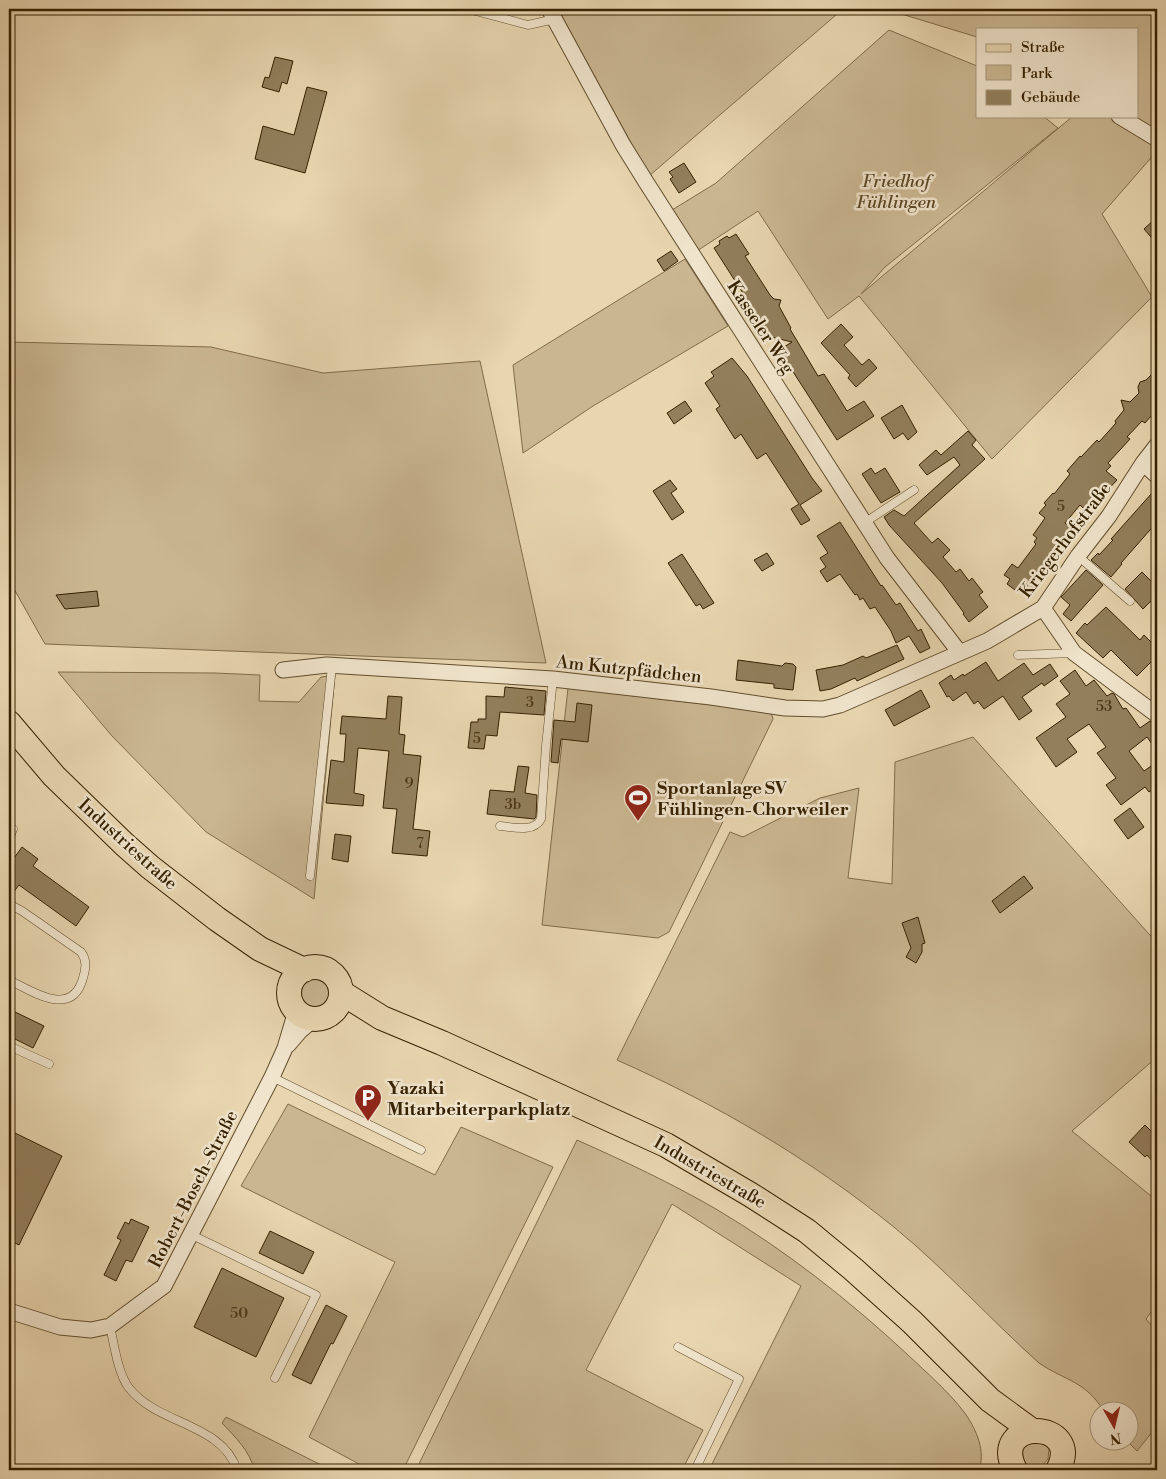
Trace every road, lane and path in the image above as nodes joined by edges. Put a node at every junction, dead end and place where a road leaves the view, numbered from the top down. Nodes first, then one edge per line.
1 (468, 9) edge
2 (552, 14) edge
3 (1122, 118) edge
4 (1157, 139) edge
5 (1157, 445) edge
6 (1143, 462) junction
7 (1157, 476) edge
8 (914, 490) dead end
9 (864, 523) junction
10 (1078, 556) junction
11 (1130, 601) dead end
12 (1043, 608) junction
13 (960, 652) junction
14 (1074, 653) junction
15 (1018, 655) dead end
16 (332, 666) junction
17 (282, 670) dead end
18 (553, 679) junction
19 (1157, 715) edge
20 (9, 723) edge
21 (500, 826) dead end
22 (13, 829) dead end
23 (9, 839) edge
24 (310, 876) dead end
25 (9, 904) edge
26 (298, 977) junction
27 (9, 980) edge
28 (321, 1008) junction
29 (9, 1046) edge
30 (49, 1064) dead end
31 (272, 1077) junction
32 (421, 1150) dead end
33 (192, 1234) junction
34 (9, 1311) edge
35 (110, 1326) junction
36 (678, 1347) dead end
37 (275, 1378) dead end
38 (1022, 1436) junction
39 (1063, 1465) edge
40 (237, 1470) edge
41 (694, 1470) edge
42 (1015, 1470) edge

1 - 2 lane
2 - 9 street, Kasseler Weg
3 - 4 street
5 - 6 street, Kriegerhofstraße
6 - 7 street
6 - 10 street, Kriegerhofstraße
8 - 9 lane
9 - 13 street, Kasseler Weg
10 - 11 lane
10 - 12 street, Kriegerhofstraße
12 - 13 street, Kriegerhofstraße
12 - 14 street
13 - 18 street, Am Kutzpfädchen
14 - 15 lane
14 - 19 street
16 - 17 street, Am Kutzpfädchen
16 - 18 street, Am Kutzpfädchen
16 - 24 lane
18 - 21 lane
20 - 26 main road, Industriestraße
22 - 23 lane
25 - 27 lane
26 - 28 main road
26 - 28 main road
28 - 31 street, Robert-Bosch-Straße
28 - 38 main road, Industriestraße
29 - 30 lane
31 - 32 lane
31 - 33 street, Robert-Bosch-Straße
33 - 35 street, Robert-Bosch-Straße
33 - 37 lane
34 - 35 street, Robert-Bosch-Straße
35 - 40 lane
36 - 41 lane
38 - 39 main road
38 - 42 main road

